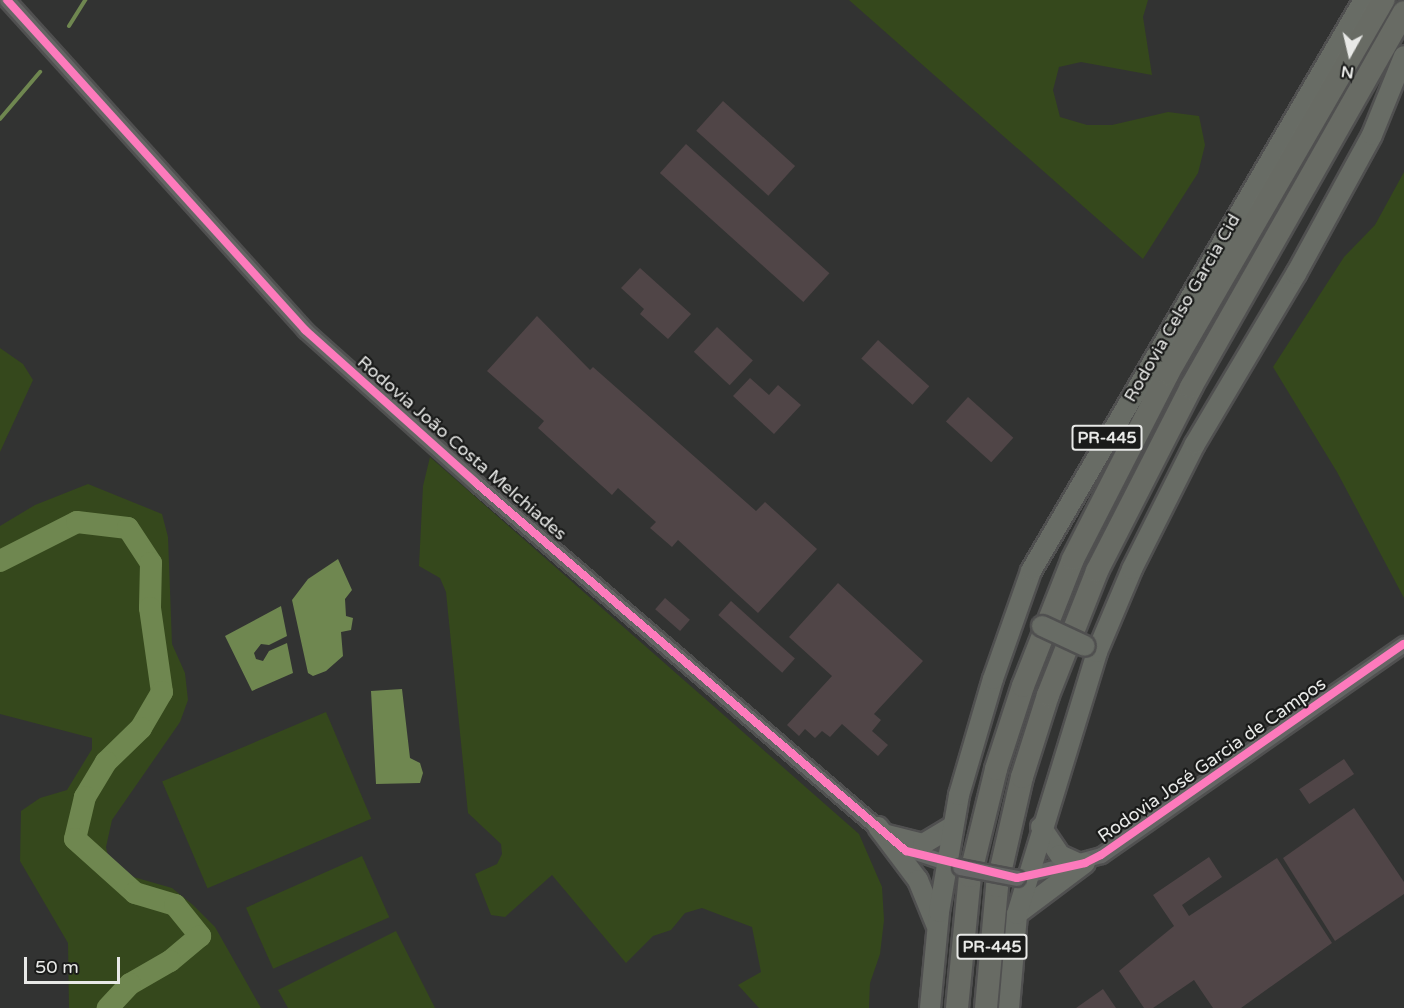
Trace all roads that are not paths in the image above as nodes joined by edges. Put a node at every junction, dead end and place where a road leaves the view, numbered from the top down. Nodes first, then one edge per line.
1 (7, 0) edge
2 (1364, 0) edge
3 (1383, 0) edge
4 (1404, 12) edge
5 (1404, 56) edge
6 (1016, 614) junction
7 (1404, 645) edge
8 (1091, 649) junction
9 (953, 826) junction
10 (1041, 827) junction
11 (882, 831) junction
12 (1082, 863) junction
13 (953, 865) junction
14 (1022, 877) junction
15 (1017, 914) junction
16 (938, 930) junction
17 (930, 1008) edge
18 (957, 1008) edge
19 (986, 1008) edge
20 (1009, 1008) edge

1 - 11 street, Rodovia João Costa Melchiades
2 - 6 highway, Rodovia Celso Garcia Cid / PR-445
3 - 18 highway, Rodovia Celso Garcia Cid / PR-445
4 - 19 highway, PR-445
5 - 8 highway, PR-445
6 - 8 highway, bridge
6 - 9 highway, Rodovia Celso Garcia Cid / PR-445
7 - 12 street, Rodovia José Garcia de Campos
8 - 10 highway, PR-445
9 - 11 highway
9 - 13 highway, Rodovia Celso Garcia Cid / PR-445
10 - 12 highway
10 - 14 highway, PR-445
11 - 13 street, Rodovia João Costa Melchiades
11 - 16 highway
12 - 14 street, Rodovia José Garcia de Campos
12 - 15 highway
13 - 14 street, Rodovia João Costa Melchiades, bridge
13 - 16 highway, Rodovia Celso Garcia Cid / PR-445
14 - 15 highway, PR-445
15 - 20 highway, PR-445
16 - 17 highway, Rodovia Celso Garcia Cid / PR-445

